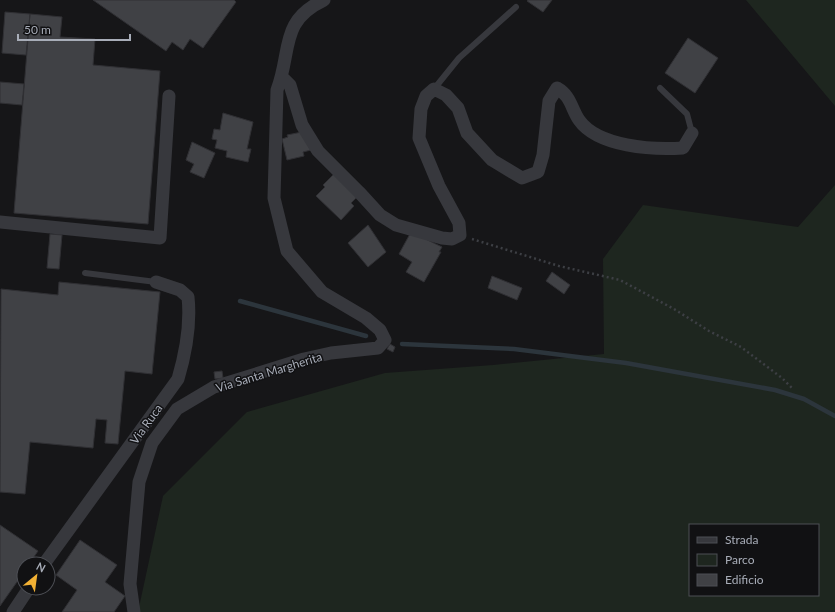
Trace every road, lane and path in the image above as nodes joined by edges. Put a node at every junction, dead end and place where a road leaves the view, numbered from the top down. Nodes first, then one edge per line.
1 (324, 0) edge
2 (516, 7) dead end
3 (282, 77) junction
4 (660, 88) dead end
5 (434, 89) junction
6 (169, 96) dead end
7 (692, 133) joint
8 (0, 222) edge
9 (460, 235) junction
10 (85, 273) dead end
11 (156, 282) joint
12 (792, 388) dead end
13 (50, 556) edge
14 (24, 596) edge
15 (13, 612) edge
16 (134, 612) edge

1 - 3 street, Via Santa Margherita
2 - 5 lane
3 - 9 street
3 - 16 street, Via Santa Margherita
4 - 7 lane
5 - 7 street
5 - 9 street
6 - 8 street
9 - 12 path
10 - 11 lane
11 - 13 street, Via Ruca
14 - 15 street

